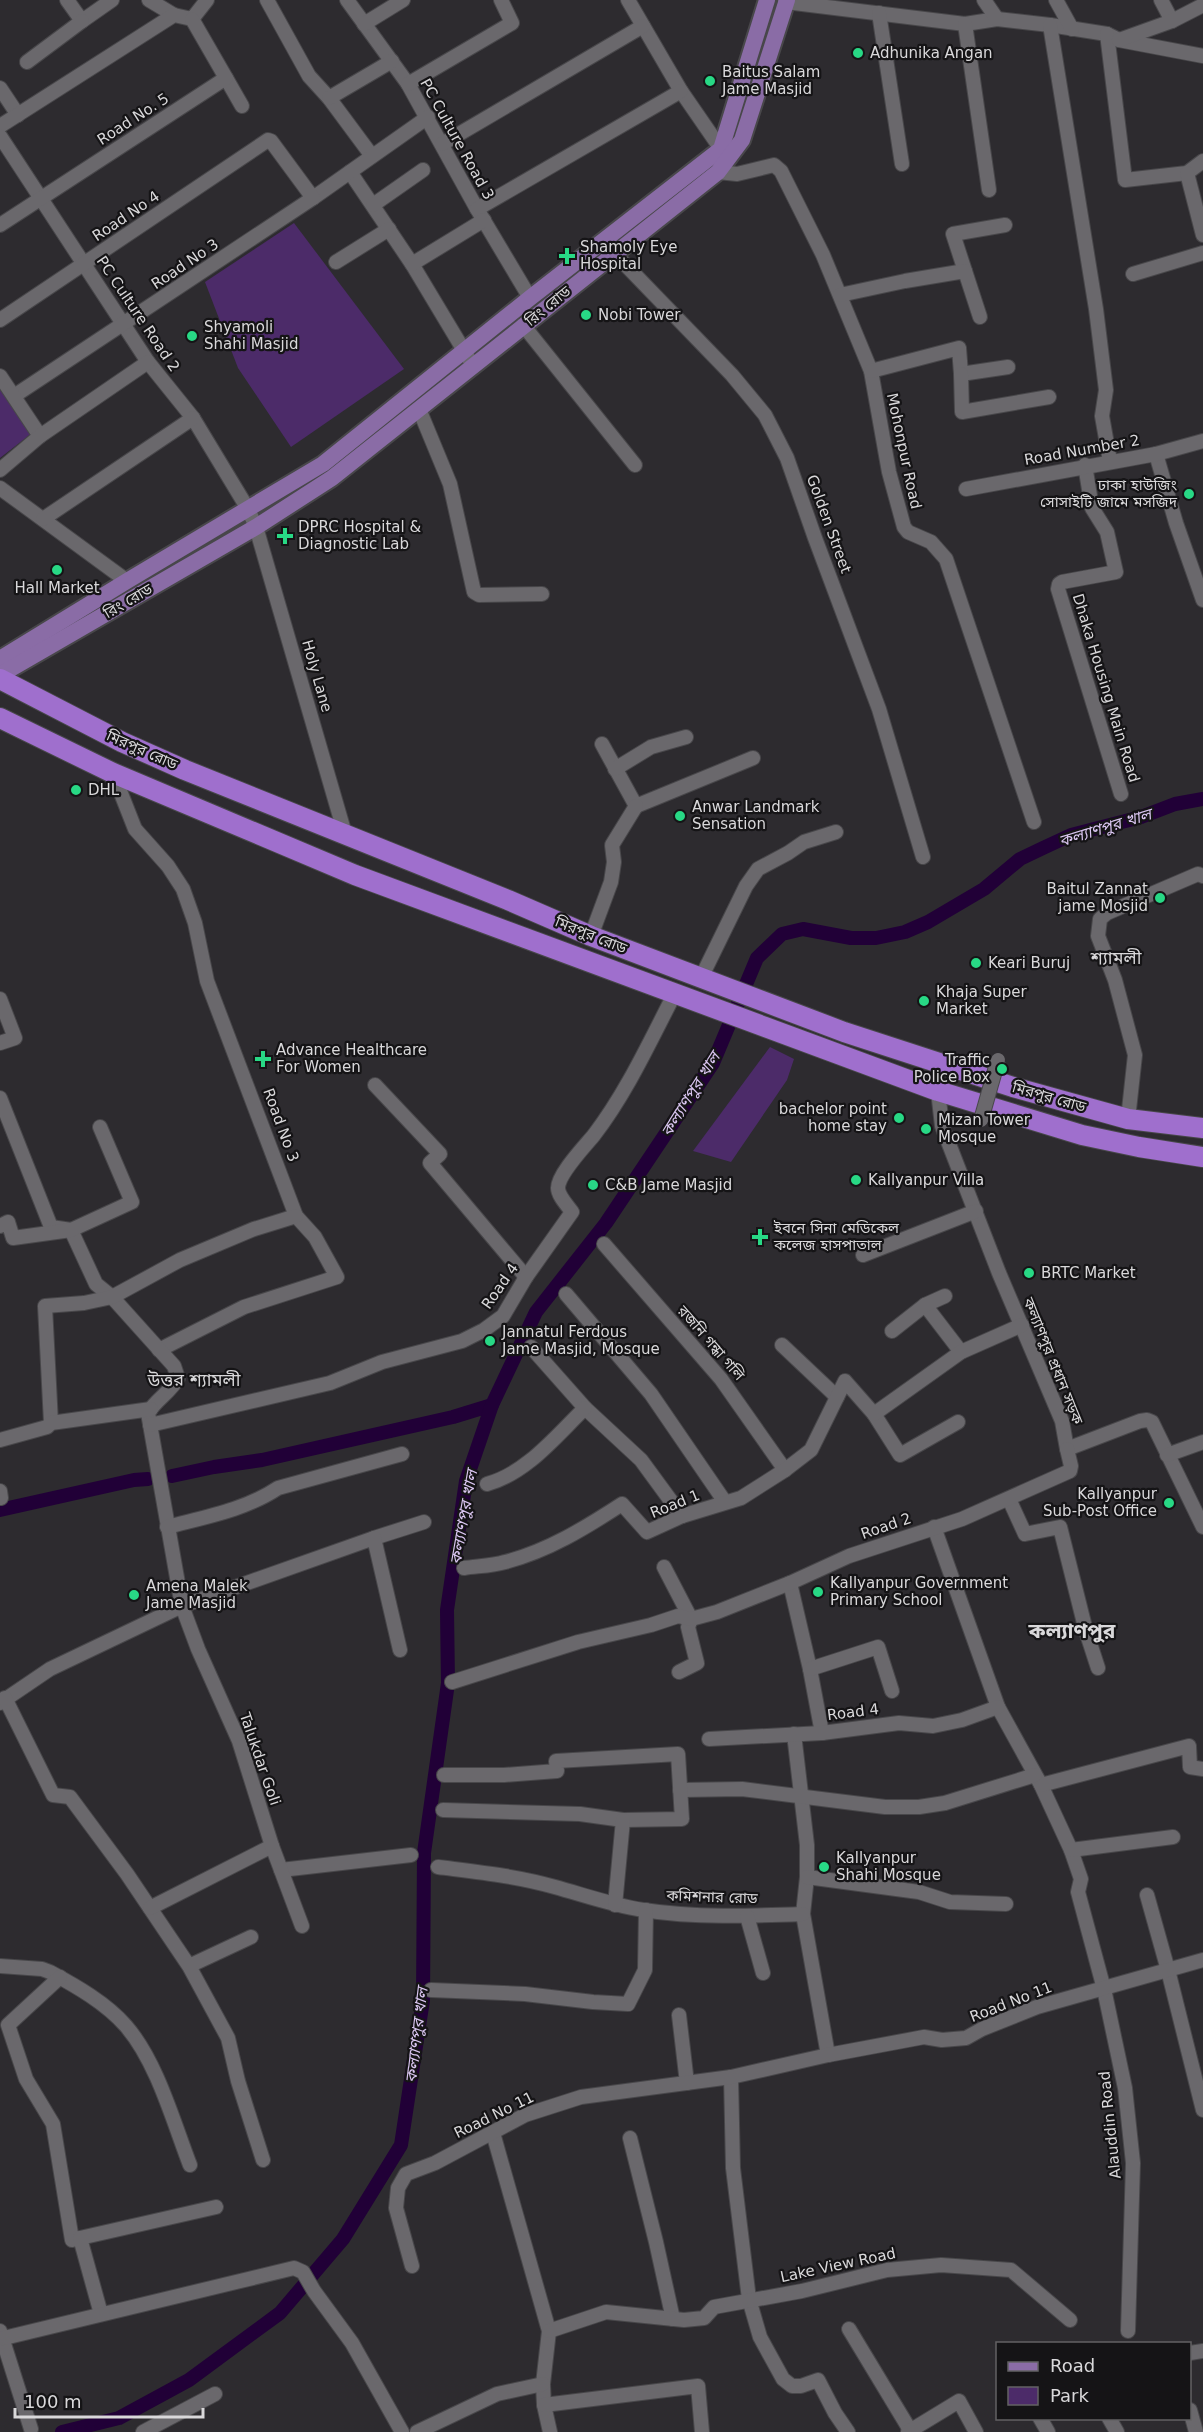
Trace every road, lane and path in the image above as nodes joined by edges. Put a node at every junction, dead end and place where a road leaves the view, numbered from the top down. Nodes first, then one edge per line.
1 (67, 0) edge
2 (112, 0) edge
3 (149, 0) edge
4 (207, 0) edge
5 (267, 0) edge
6 (348, 0) edge
7 (403, 0) edge
8 (501, 0) edge
9 (628, 0) edge
10 (767, 0) edge
11 (984, 0) edge
12 (1056, 0) edge
13 (1161, 0) edge
14 (786, 1) edge
15 (1203, 5) edge
16 (879, 13) junction
17 (174, 15) junction
18 (192, 18) junction
19 (997, 19) junction
20 (82, 21) junction
21 (1172, 21) junction
22 (363, 24) junction
23 (965, 24) junction
24 (1050, 25) junction
25 (643, 26) junction
26 (1072, 29) junction
27 (1113, 37) junction
28 (1203, 56) edge
29 (392, 61) junction
30 (27, 62) dead end
31 (226, 78) junction
32 (408, 84) junction
33 (0, 88) edge
34 (681, 91) junction
35 (329, 98) junction
36 (242, 106) dead end
37 (18, 115) junction
38 (428, 117) junction
39 (0, 126) edge
40 (0, 136) edge
41 (442, 144) junction
42 (721, 150) junction
43 (372, 156) junction
44 (1203, 161) edge
45 (902, 164) dead end
46 (423, 170) dead end
47 (350, 172) junction
48 (718, 172) junction
49 (1187, 173) junction
50 (989, 190) dead end
51 (313, 198) junction
52 (40, 199) junction
53 (373, 204) junction
54 (480, 215) junction
55 (0, 225) edge
56 (1005, 225) dead end
57 (389, 229) junction
58 (1203, 235) edge
59 (614, 253) junction
60 (1203, 253) edge
61 (336, 262) dead end
62 (84, 264) junction
63 (412, 264) junction
64 (965, 271) junction
65 (1132, 274) dead end
66 (840, 295) junction
67 (530, 298) junction
68 (980, 317) dead end
69 (0, 320) edge
70 (123, 325) junction
71 (523, 325) junction
72 (469, 358) junction
73 (148, 362) junction
74 (1008, 367) dead end
75 (871, 371) junction
76 (961, 374) junction
77 (0, 375) edge
78 (14, 396) junction
79 (1049, 398) dead end
80 (419, 409) junction
81 (194, 418) junction
82 (40, 436) junction
83 (1203, 441) edge
84 (1156, 454) junction
85 (1110, 461) junction
86 (635, 465) dead end
87 (1085, 465) junction
88 (0, 470) edge
89 (0, 488) edge
90 (966, 489) dead end
91 (249, 509) junction
92 (43, 519) junction
93 (256, 527) junction
94 (127, 581) junction
95 (542, 594) dead end
96 (1203, 600) edge
97 (0, 659) edge
98 (0, 677) edge
99 (0, 718) edge
100 (686, 737) dead end
101 (602, 744) dead end
102 (753, 758) dead end
103 (615, 769) junction
104 (114, 772) junction
105 (1121, 794) dead end
106 (636, 806) junction
107 (1034, 822) dead end
108 (836, 832) dead end
109 (345, 834) junction
110 (366, 843) junction
111 (923, 857) dead end
112 (402, 858) junction
113 (355, 874) junction
114 (1203, 876) edge
115 (393, 888) junction
116 (591, 936) junction
117 (708, 980) junction
118 (675, 993) junction
119 (0, 999) edge
120 (0, 1043) edge
121 (998, 1060) dead end
122 (375, 1085) dead end
123 (939, 1091) junction
124 (0, 1098) edge
125 (1128, 1119) junction
126 (981, 1120) dead end
127 (100, 1127) dead end
128 (1203, 1128) edge
129 (1203, 1156) edge
130 (976, 1211) junction
131 (296, 1216) junction
132 (0, 1226) edge
133 (71, 1230) junction
134 (604, 1244) dead end
135 (862, 1255) dead end
136 (526, 1277) junction
137 (566, 1294) dead end
138 (945, 1296) dead end
139 (111, 1297) junction
140 (925, 1305) junction
141 (1022, 1325) junction
142 (892, 1331) dead end
143 (782, 1345) dead end
144 (531, 1347) dead end
145 (159, 1350) junction
146 (961, 1352) junction
147 (838, 1395) junction
148 (585, 1408) junction
149 (151, 1409) junction
150 (874, 1414) junction
151 (958, 1422) dead end
152 (51, 1423) junction
153 (150, 1425) junction
154 (0, 1440) edge
155 (1203, 1442) edge
156 (1067, 1449) junction
157 (402, 1454) dead end
158 (1167, 1455) junction
159 (785, 1470) junction
160 (487, 1484) dead end
161 (1009, 1498) junction
162 (725, 1502) junction
163 (682, 1516) junction
164 (424, 1522) dead end
165 (167, 1527) junction
166 (934, 1527) junction
167 (1203, 1527) edge
168 (374, 1538) junction
169 (664, 1567) dead end
170 (464, 1569) dead end
171 (790, 1583) junction
172 (182, 1606) junction
173 (690, 1619) junction
174 (400, 1650) dead end
175 (1098, 1668) dead end
176 (810, 1669) junction
177 (679, 1672) dead end
178 (452, 1682) dead end
179 (892, 1691) dead end
180 (2, 1700) edge
181 (998, 1707) junction
182 (822, 1733) junction
183 (794, 1734) junction
184 (709, 1739) dead end
185 (1203, 1768) edge
186 (444, 1775) dead end
187 (1038, 1780) junction
188 (680, 1791) junction
189 (802, 1797) junction
190 (443, 1810) dead end
191 (623, 1820) junction
192 (1173, 1838) dead end
193 (272, 1845) junction
194 (1071, 1850) junction
195 (411, 1855) dead end
196 (438, 1866) dead end
197 (281, 1870) junction
198 (807, 1877) junction
199 (1147, 1895) dead end
200 (1006, 1904) dead end
201 (615, 1905) junction
202 (150, 1908) junction
203 (646, 1910) junction
204 (803, 1914) junction
205 (747, 1916) junction
206 (302, 1926) dead end
207 (251, 1937) dead end
208 (1203, 1960) edge
209 (0, 1966) edge
210 (189, 1966) junction
211 (1168, 1970) junction
212 (763, 1973) dead end
213 (60, 1977) junction
214 (1104, 1989) junction
215 (431, 1990) dead end
216 (679, 2015) dead end
217 (828, 2055) junction
218 (731, 2077) junction
219 (687, 2083) junction
220 (1203, 2110) edge
221 (493, 2133) junction
222 (630, 2138) dead end
223 (263, 2160) dead end
224 (190, 2165) dead end
225 (216, 2207) dead end
226 (80, 2238) junction
227 (412, 2266) dead end
228 (749, 2300) junction
229 (101, 2314) junction
230 (673, 2319) junction
231 (1070, 2320) dead end
232 (849, 2329) dead end
233 (549, 2331) junction
234 (1128, 2331) dead end
235 (1, 2336) edge
236 (543, 2384) junction
237 (214, 2394) dead end
238 (544, 2405) junction
239 (31, 2429) dead end
240 (909, 2431) edge
241 (143, 2432) edge
242 (402, 2432) edge
243 (417, 2432) edge
244 (550, 2432) edge
245 (702, 2432) edge
246 (848, 2432) edge
247 (976, 2432) edge

1 - 20 street
2 - 20 street
3 - 17 street
4 - 18 street
5 - 35 street
6 - 22 street, PC Culture Road 3
7 - 22 street
8 - 32 street
9 - 25 street
10 - 42 main road
11 - 19 street
12 - 26 street
13 - 21 street
14 - 16 street
14 - 48 main road, রিং রোড
15 - 21 street
16 - 23 street
16 - 45 street
17 - 18 street
17 - 37 street
18 - 31 street
19 - 23 street
19 - 24 street
20 - 30 street
21 - 27 street
22 - 29 street, PC Culture Road 3
23 - 50 street
24 - 26 street
24 - 85 street
25 - 34 street
25 - 41 street
26 - 27 street
27 - 28 street
27 - 49 street
29 - 32 street, PC Culture Road 3
29 - 35 street
31 - 36 street
31 - 52 street, Road No. 5
32 - 38 street, PC Culture Road 3
33 - 37 street
34 - 42 street
34 - 54 street
35 - 43 street
37 - 39 street
38 - 41 street, PC Culture Road 3
38 - 43 street, Road No 3
40 - 52 street, PC Culture Road 2
41 - 54 street, PC Culture Road 3
42 - 67 main road, রিং রোড
43 - 47 street, Road No 3
44 - 49 street
46 - 53 street
47 - 51 street, Road No 3
47 - 53 street
48 - 59 main road, রিং রোড
48 - 66 street, Mohonpur Road
49 - 58 street
51 - 62 street, Road No 4
51 - 70 street, Road No 3
52 - 55 street, Road No. 5
52 - 62 street, PC Culture Road 2
53 - 57 street
54 - 63 street
54 - 67 street, PC Culture Road 3
56 - 64 street
57 - 61 street
57 - 63 street
59 - 71 main road, রিং রোড
59 - 111 street, Golden Street
60 - 65 street
62 - 69 street, Road No 4
62 - 70 street, PC Culture Road 2
63 - 72 street
64 - 66 street
64 - 68 street
66 - 75 street, Mohonpur Road
67 - 72 main road, রিং রোড
70 - 73 street, PC Culture Road 2
70 - 78 street, Road No 3
71 - 72 main road, রিং রোড
71 - 86 street
72 - 80 main road, রিং রোড
72 - 91 main road, রিং রোড
73 - 81 street, PC Culture Road 2
73 - 82 street
74 - 76 street
75 - 76 street
75 - 107 street, Mohonpur Road
76 - 79 street
77 - 78 street
78 - 82 street
80 - 93 main road, রিং রোড
80 - 95 street
81 - 91 street, PC Culture Road 2
81 - 92 street
82 - 88 street
83 - 84 street, Road Number 2
84 - 85 street, Road Number 2
84 - 96 street
85 - 87 street, Road Number 2
87 - 90 street, Road Number 2
87 - 105 street, Dhaka Housing Main Road
89 - 92 street
91 - 93 street
91 - 94 main road, রিং রোড
92 - 94 street
93 - 98 main road, রিং রোড
93 - 109 street, Holy Lane
94 - 97 main road, রিং রোড
98 - 109 highway, মিরপুর রোড
99 - 104 highway, মিরপুর রোড
100 - 103 street
101 - 103 street
102 - 106 street
103 - 106 street
104 - 113 highway, মিরপুর রোড
104 - 131 street, Road No 3
106 - 116 street
108 - 117 street
109 - 110 highway, মিরপুর রোড
110 - 112 highway, মিরপুর রোড
110 - 113 highway
112 - 115 highway
112 - 116 highway, মিরপুর রোড
113 - 115 highway, মিরপুর রোড
114 - 125 street
115 - 118 highway, মিরপুর রোড
116 - 117 highway, মিরপুর রোড
117 - 125 highway, মিরপুর রোড
118 - 123 highway, মিরপুর রোড
118 - 136 street, Road 4
119 - 120 street
121 - 126 street, bridge
122 - 136 street
123 - 129 highway, মিরপুর রোড
123 - 130 street, কল্যাণপুর প্রধান সড়ক
124 - 133 street
125 - 128 highway, মিরপুর রোড
127 - 133 street
130 - 135 street
130 - 141 street, কল্যাণপুর প্রধান সড়ক
131 - 139 street
131 - 145 street, Road No 3
132 - 133 street
133 - 139 street
134 - 159 street, রজনি গন্ধা গলি
136 - 153 street, Road 4
137 - 162 street
138 - 140 street
139 - 145 street
139 - 152 street
140 - 142 street
140 - 146 street
141 - 146 street
141 - 156 street, কল্যাণপুর প্রধান সড়ক
143 - 147 street
144 - 148 street
145 - 149 street
146 - 150 street
147 - 150 street
147 - 159 street, Road 1
148 - 160 street
148 - 163 street
149 - 152 street
149 - 153 street, Talukdar Goli
150 - 151 street
152 - 154 street
153 - 165 street, Talukdar Goli
155 - 158 street
156 - 158 street, কল্যাণপুর প্রধান সড়ক
156 - 161 street, Road 2
157 - 165 street
158 - 167 street, কল্যাণপুর প্রধান সড়ক
159 - 162 street, Road 1
161 - 166 street, Road 2
161 - 175 street
162 - 163 street, Road 1
163 - 170 street, Road 1
164 - 168 street
165 - 172 street, Talukdar Goli
166 - 171 street, Road 2
166 - 181 street
168 - 172 street
168 - 174 street
169 - 173 street
171 - 173 street, Road 2
171 - 176 street
172 - 180 street
172 - 193 street, Talukdar Goli
173 - 177 street
173 - 178 street, Road 2
176 - 179 street
176 - 182 street
180 - 202 street
181 - 182 street, Road 4
181 - 187 street
182 - 183 street, Road 4
183 - 184 street, Road 4
183 - 189 street
185 - 187 street
186 - 188 street
187 - 189 street
187 - 194 street
188 - 189 street
188 - 191 street
189 - 198 street
190 - 191 street
191 - 201 street
192 - 194 street
193 - 197 street, Talukdar Goli
193 - 202 street
194 - 214 street
195 - 197 street
196 - 201 street
197 - 206 street, Talukdar Goli
198 - 200 street
198 - 204 street
199 - 211 street
201 - 203 street
202 - 210 street
203 - 205 street, কমিশনার রোড
203 - 215 street, কমিশনার রোড
204 - 205 street, কমিশনার রোড
204 - 217 street
205 - 212 street
207 - 210 street
208 - 211 street, Road No 11
209 - 213 street
210 - 223 street
211 - 214 street, Road No 11
211 - 220 street
213 - 224 street
213 - 226 street
214 - 217 street, Road No 11
214 - 234 street, Alauddin Road
216 - 219 street
217 - 218 street, Road No 11
218 - 219 street, Road No 11
218 - 228 street
219 - 221 street, Road No 11
221 - 227 street, Road No 11
221 - 233 street
222 - 230 street
225 - 226 street
226 - 229 street
228 - 230 street, Lake View Road
228 - 231 street, Lake View Road
228 - 246 street
229 - 235 street
229 - 242 street
230 - 233 street, Lake View Road
232 - 240 street
233 - 236 street
235 - 239 street
236 - 238 street
236 - 243 street
237 - 241 street
238 - 244 street
238 - 245 street
240 - 247 street

